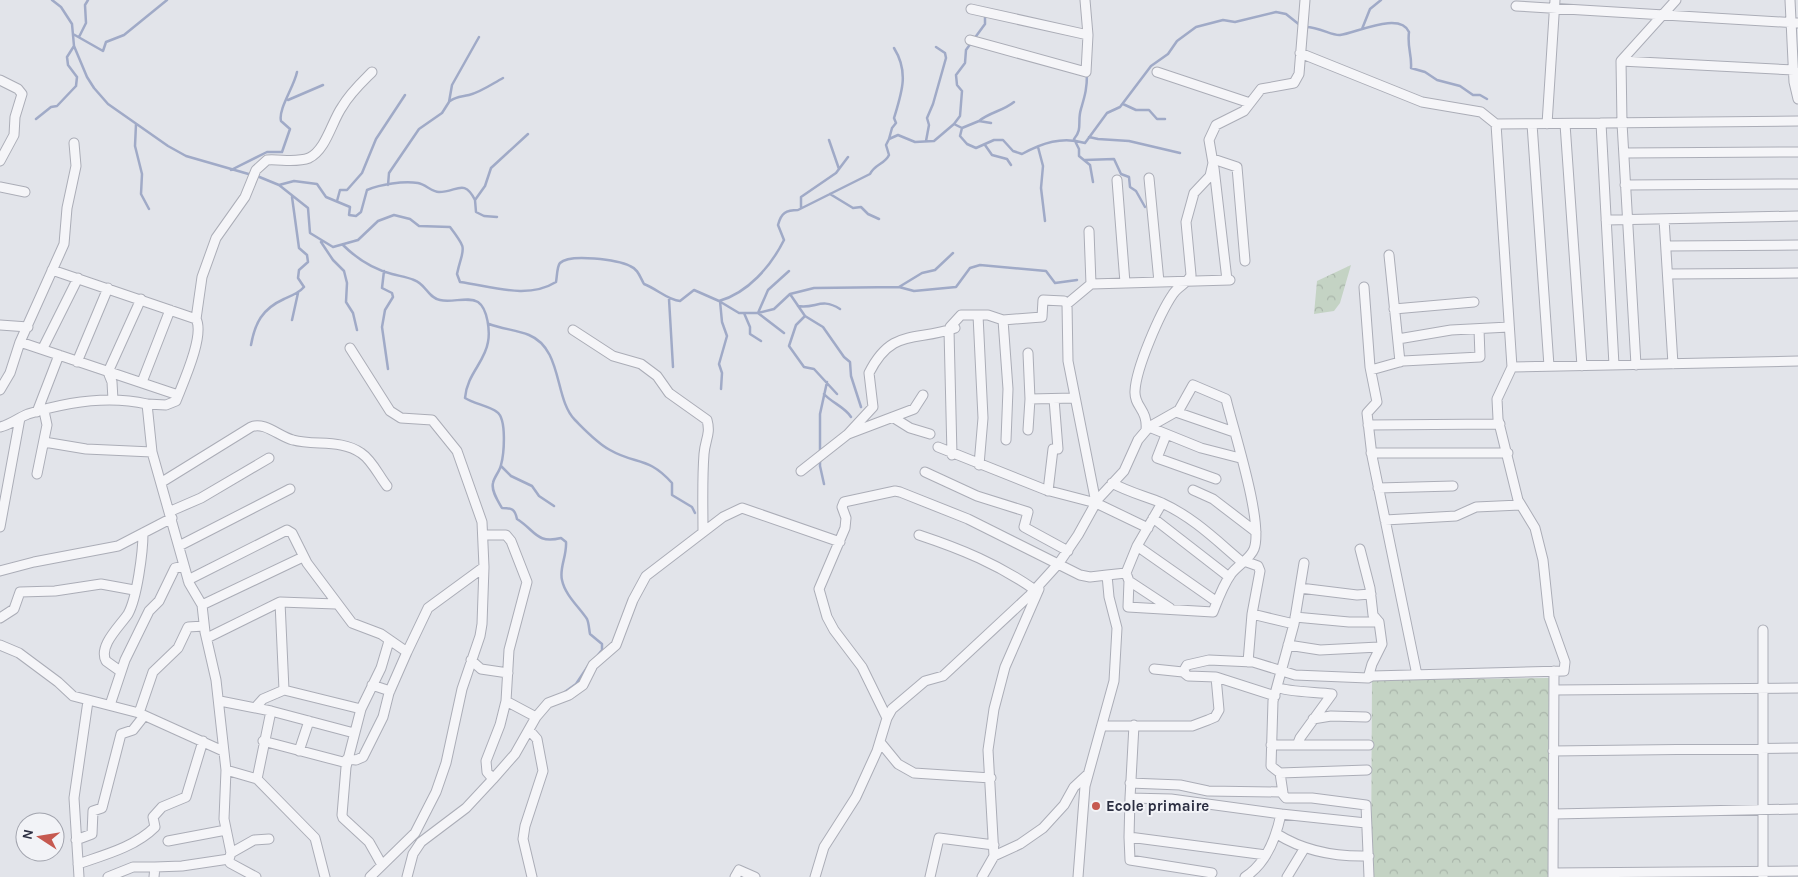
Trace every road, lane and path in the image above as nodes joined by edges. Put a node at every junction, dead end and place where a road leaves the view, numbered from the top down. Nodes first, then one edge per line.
1 (1085, 0) edge
2 (1305, 0) edge
3 (1676, 0) edge
4 (1790, 0) edge
5 (1555, 4) edge
6 (1516, 6) dead end
7 (971, 9) dead end
8 (1662, 15) junction
9 (1795, 23) edge
10 (1088, 35) junction
11 (970, 40) dead end
12 (1300, 53) junction
13 (1621, 61) junction
14 (1794, 70) junction
15 (372, 72) dead end
16 (1157, 72) dead end
17 (0, 80) edge
18 (1796, 82) edge
19 (1798, 99) edge
20 (1250, 103) junction
21 (1798, 121) edge
22 (1600, 123) junction
23 (1622, 123) junction
24 (1496, 124) junction
25 (1532, 124) junction
26 (1547, 124) junction
27 (1565, 124) junction
28 (74, 143) dead end
29 (1798, 152) edge
30 (1624, 153) junction
31 (0, 161) edge
32 (1213, 161) junction
33 (1149, 178) dead end
34 (1117, 180) dead end
35 (1798, 184) edge
36 (1626, 185) junction
37 (0, 187) edge
38 (25, 192) dead end
39 (1798, 216) edge
40 (1664, 219) junction
41 (1606, 220) junction
42 (1628, 220) junction
43 (1089, 231) dead end
44 (1666, 246) junction
45 (1798, 246) edge
46 (1389, 255) dead end
47 (1245, 261) dead end
48 (52, 270) junction
49 (1798, 273) edge
50 (1668, 274) junction
51 (78, 278) junction
52 (1188, 281) junction
53 (1159, 282) junction
54 (1124, 283) junction
55 (1091, 284) junction
56 (1364, 287) dead end
57 (108, 288) junction
58 (141, 299) junction
59 (1474, 302) dead end
60 (1067, 304) junction
61 (170, 310) junction
62 (1394, 310) junction
63 (978, 315) junction
64 (196, 319) junction
65 (1003, 320) junction
66 (0, 325) edge
67 (28, 327) junction
68 (1509, 327) junction
69 (951, 329) junction
70 (1478, 329) junction
71 (573, 330) dead end
72 (1398, 339) junction
73 (20, 342) junction
74 (43, 348) junction
75 (350, 348) dead end
76 (1028, 353) dead end
77 (59, 355) junction
78 (1798, 361) edge
79 (78, 362) junction
80 (1400, 362) junction
81 (1636, 364) junction
82 (1672, 364) junction
83 (1614, 365) junction
84 (1549, 366) junction
85 (1582, 366) junction
86 (1512, 367) junction
87 (1371, 370) junction
88 (108, 372) junction
89 (142, 382) junction
90 (0, 390) edge
91 (178, 395) junction
92 (923, 395) dead end
93 (1074, 398) junction
94 (1030, 399) junction
95 (1054, 399) junction
96 (113, 400) junction
97 (147, 404) junction
98 (41, 411) junction
99 (1176, 412) junction
100 (20, 418) junction
101 (894, 418) junction
102 (1500, 424) junction
103 (1368, 425) junction
104 (0, 427) edge
105 (1148, 428) junction
106 (1028, 430) dead end
107 (1234, 432) junction
108 (848, 434) junction
109 (930, 434) dead end
110 (1166, 435) junction
111 (1006, 440) dead end
112 (44, 442) junction
113 (938, 447) dead end
114 (152, 452) junction
115 (1372, 453) junction
116 (1508, 454) junction
117 (952, 455) junction
118 (269, 458) dead end
119 (1240, 458) junction
120 (980, 465) junction
121 (801, 471) dead end
122 (924, 472) dead end
123 (37, 474) dead end
124 (1216, 479) dead end
125 (162, 482) junction
126 (1112, 483) junction
127 (387, 486) dead end
128 (1453, 486) dead end
129 (1378, 488) junction
130 (290, 489) dead end
131 (1193, 490) dead end
132 (1048, 491) junction
133 (1096, 503) junction
134 (1162, 503) junction
135 (1520, 505) junction
136 (171, 514) junction
137 (1153, 518) junction
138 (1385, 520) junction
139 (0, 527) edge
140 (1148, 528) junction
141 (703, 532) junction
142 (1256, 532) junction
143 (144, 533) junction
144 (484, 535) junction
145 (919, 535) dead end
146 (840, 542) junction
147 (179, 546) junction
148 (1138, 546) junction
149 (1360, 549) dead end
150 (1068, 551) junction
151 (303, 557) junction
152 (1243, 562) junction
153 (1059, 563) junction
154 (1304, 563) dead end
155 (184, 566) junction
156 (484, 568) junction
157 (0, 571) edge
158 (1107, 575) junction
159 (1127, 577) junction
160 (1229, 577) junction
161 (1044, 579) junction
162 (188, 580) junction
163 (1300, 588) junction
164 (134, 590) junction
165 (1035, 590) junction
166 (1371, 594) junction
167 (280, 602) junction
168 (1217, 602) junction
169 (336, 604) junction
170 (202, 605) junction
171 (1171, 609) junction
172 (1252, 614) junction
173 (0, 618) edge
174 (1294, 620) junction
175 (1379, 622) junction
176 (204, 626) junction
177 (1763, 630) dead end
178 (207, 638) junction
179 (389, 641) junction
180 (0, 645) edge
181 (1288, 645) junction
182 (1379, 647) junction
183 (408, 652) junction
184 (471, 660) junction
185 (1248, 662) junction
186 (1154, 669) dead end
187 (120, 671) junction
188 (1280, 671) junction
189 (1554, 671) junction
190 (1184, 672) junction
191 (508, 673) junction
192 (1417, 675) junction
193 (1216, 677) junction
194 (1368, 678) junction
195 (372, 685) junction
196 (1763, 688) junction
197 (1798, 688) edge
198 (284, 690) junction
199 (1554, 690) junction
200 (390, 691) junction
201 (1276, 692) junction
202 (88, 700) junction
203 (506, 700) junction
204 (220, 701) junction
205 (110, 705) junction
206 (255, 708) junction
207 (361, 709) junction
208 (271, 712) junction
209 (141, 715) junction
210 (536, 717) junction
211 (1366, 717) dead end
212 (887, 718) junction
213 (1313, 720) junction
214 (309, 722) junction
215 (1134, 725) junction
216 (1102, 726) junction
217 (530, 731) junction
218 (354, 735) junction
219 (204, 741) junction
220 (263, 741) junction
221 (369, 742) junction
222 (880, 742) junction
223 (1298, 744) junction
224 (1369, 744) dead end
225 (1271, 745) junction
226 (1763, 748) junction
227 (1798, 748) edge
228 (223, 751) junction
229 (299, 751) junction
230 (1554, 751) junction
231 (347, 761) junction
232 (226, 770) junction
233 (1367, 770) dead end
234 (1280, 773) junction
235 (1088, 774) junction
236 (991, 778) junction
237 (256, 779) junction
238 (493, 779) junction
239 (1130, 783) junction
240 (1283, 792) junction
241 (1130, 798) junction
242 (1798, 809) edge
243 (1763, 810) junction
244 (1281, 814) junction
245 (1554, 814) junction
246 (1366, 823) junction
247 (226, 830) junction
248 (415, 833) junction
249 (1277, 834) junction
250 (1129, 837) junction
251 (270, 839) dead end
252 (76, 840) junction
253 (168, 841) dead end
254 (421, 842) junction
255 (994, 845) junction
256 (1304, 849) junction
257 (1266, 855) junction
258 (230, 856) junction
259 (994, 856) junction
260 (1369, 856) junction
261 (78, 864) junction
262 (382, 865) junction
263 (1798, 870) edge
264 (154, 872) edge
265 (1212, 873) dead end
266 (1763, 874) edge
267 (1553, 875) edge
268 (79, 877) edge
269 (108, 877) edge
270 (256, 877) edge
271 (325, 877) edge
272 (370, 877) edge
273 (407, 877) edge
274 (532, 877) edge
275 (735, 877) edge
276 (756, 877) edge
277 (816, 877) edge
278 (930, 877) edge
279 (982, 877) edge
280 (1078, 877) edge
281 (1245, 877) edge
282 (1287, 877) edge
283 (1369, 877) edge

1 - 10 street
2 - 12 street
3 - 8 street
4 - 9 street
5 - 6 street
5 - 8 street
5 - 26 street
7 - 10 street
8 - 9 street
8 - 13 street
9 - 14 street
10 - 11 street
12 - 20 street
12 - 24 street
13 - 14 street
13 - 23 street
14 - 18 street
15 - 64 street
16 - 20 street
17 - 31 street
18 - 19 street
20 - 32 street
21 - 23 street
22 - 23 street
22 - 27 street
22 - 41 street
23 - 30 street
24 - 25 street
24 - 68 street
25 - 26 street
25 - 84 street
26 - 27 street
27 - 85 street
28 - 48 street
29 - 30 street
30 - 36 street
32 - 47 street
32 - 52 street
32 - 52 street
33 - 53 street
34 - 54 street
35 - 36 street
36 - 42 street
37 - 38 street
39 - 40 street
40 - 42 street
40 - 44 street
41 - 42 street
41 - 83 street
42 - 81 street
43 - 55 street
44 - 45 street
44 - 50 street
46 - 62 street
48 - 51 street
48 - 67 street
49 - 50 street
50 - 82 street
51 - 57 street
51 - 74 street
52 - 53 street
52 - 105 street
53 - 54 street
54 - 55 street
55 - 60 street
56 - 87 street
57 - 58 street
57 - 79 street
58 - 61 street
58 - 88 street
59 - 62 street
60 - 65 street
60 - 93 street
61 - 64 street
61 - 89 street
62 - 72 street
63 - 65 street
63 - 69 street
63 - 120 street
64 - 91 street
65 - 111 street
66 - 67 street
67 - 73 street
68 - 70 street
68 - 86 street
69 - 108 street
69 - 117 street
70 - 72 street
70 - 80 street
71 - 141 street
72 - 80 street
73 - 74 street
73 - 90 street
74 - 77 street
75 - 144 street
76 - 94 street
77 - 79 street
77 - 98 street
78 - 82 street
79 - 88 street
80 - 87 street
81 - 82 street
81 - 83 street
83 - 85 street
84 - 85 street
84 - 86 street
86 - 102 street
87 - 103 street
88 - 89 street
88 - 96 street
89 - 91 street
91 - 97 street
92 - 101 street
93 - 95 street
93 - 133 street
94 - 95 street
94 - 106 street
95 - 132 street
96 - 97 street
96 - 98 street
97 - 114 street
98 - 100 street
98 - 112 street
99 - 105 street
99 - 107 street
99 - 107 street
100 - 104 street
100 - 139 street
101 - 108 street
101 - 109 street
102 - 103 street
102 - 116 street
103 - 115 street
105 - 110 street
105 - 126 street
107 - 119 street
108 - 121 street
110 - 119 street
110 - 124 street
112 - 114 street
112 - 123 street
113 - 117 street
114 - 125 street
115 - 116 street
115 - 129 street
116 - 135 street
117 - 120 street
118 - 136 street
119 - 142 street
120 - 132 street
122 - 150 street
125 - 127 street
125 - 136 street
126 - 133 street
126 - 134 street
128 - 129 street
129 - 138 street
130 - 147 street
131 - 142 street
132 - 133 street
133 - 140 street
133 - 150 street
134 - 137 street
134 - 152 street
135 - 138 street
135 - 189 street
136 - 143 street
136 - 147 street
137 - 140 street
137 - 160 street
138 - 192 street
140 - 148 street
141 - 146 street
141 - 210 street
142 - 152 street
143 - 157 street
143 - 164 street
144 - 156 street
144 - 191 street
145 - 165 street
146 - 153 street
146 - 212 street
147 - 155 street
148 - 159 street
148 - 168 street
149 - 166 street
150 - 153 street
151 - 162 street
151 - 169 street
151 - 170 street
152 - 160 street
152 - 172 street
153 - 158 street
153 - 161 street
154 - 163 street
155 - 162 street
155 - 187 street
156 - 183 street
156 - 184 street
158 - 159 street
158 - 216 street
159 - 171 street
159 - 171 street
160 - 168 street
161 - 165 street
161 - 236 street
162 - 170 street
163 - 166 street
163 - 174 street
164 - 173 street
164 - 187 street
165 - 212 street
166 - 175 street
167 - 169 street
167 - 178 street
167 - 198 street
168 - 171 street
169 - 179 street
170 - 176 street
172 - 174 street
172 - 185 street
174 - 175 street
174 - 181 street
175 - 182 street
176 - 178 street
176 - 209 street
177 - 196 street
178 - 204 street
179 - 183 street
179 - 195 street
180 - 202 street
181 - 182 street
181 - 188 street
182 - 194 street
183 - 200 street
184 - 191 street
184 - 248 street
185 - 188 street
185 - 190 street
186 - 190 street
187 - 205 street
188 - 194 street
188 - 201 street
189 - 192 street
189 - 199 street
190 - 193 street
191 - 203 street
192 - 194 street
193 - 201 street
193 - 215 street
195 - 200 street
195 - 207 street
196 - 197 street
196 - 199 street
196 - 226 street
198 - 206 street
198 - 207 street
199 - 230 street
200 - 221 street
201 - 213 street
201 - 225 street
202 - 205 street
202 - 252 street
203 - 210 street
203 - 238 street
204 - 206 street
204 - 228 street
205 - 209 street
206 - 208 street
207 - 218 street
208 - 214 street
208 - 220 street
209 - 219 street
209 - 252 street
210 - 217 street
211 - 213 street
212 - 222 street
213 - 223 street
214 - 218 street
214 - 229 street
215 - 216 street
215 - 239 street
216 - 235 street
217 - 238 street
217 - 274 street
218 - 221 street
218 - 231 street
219 - 228 street
219 - 261 street
220 - 229 street
220 - 237 street
221 - 231 street
222 - 236 street
222 - 277 street
223 - 224 street
223 - 225 street
225 - 234 street
226 - 227 street
226 - 230 street
226 - 243 street
228 - 232 street
229 - 231 street
230 - 245 street
231 - 262 street
232 - 237 street
232 - 247 street
233 - 234 street
234 - 240 street
235 - 259 street
235 - 280 street
236 - 255 street
237 - 271 street
238 - 254 street
239 - 240 street
239 - 241 street
240 - 246 street
241 - 244 street
241 - 250 street
242 - 243 street
243 - 245 street
243 - 266 street
244 - 246 street
244 - 249 street
245 - 267 street
246 - 260 street
247 - 253 street
247 - 258 street
248 - 254 street
248 - 262 street
249 - 256 street
249 - 257 street
250 - 257 street
250 - 265 street
251 - 258 street
252 - 261 street
254 - 273 street
255 - 259 street
255 - 278 street
256 - 260 street
256 - 282 street
257 - 281 street
258 - 264 street
258 - 270 street
259 - 279 street
260 - 283 street
261 - 268 street
262 - 272 street
263 - 266 street
264 - 269 street
266 - 267 street
275 - 276 street

